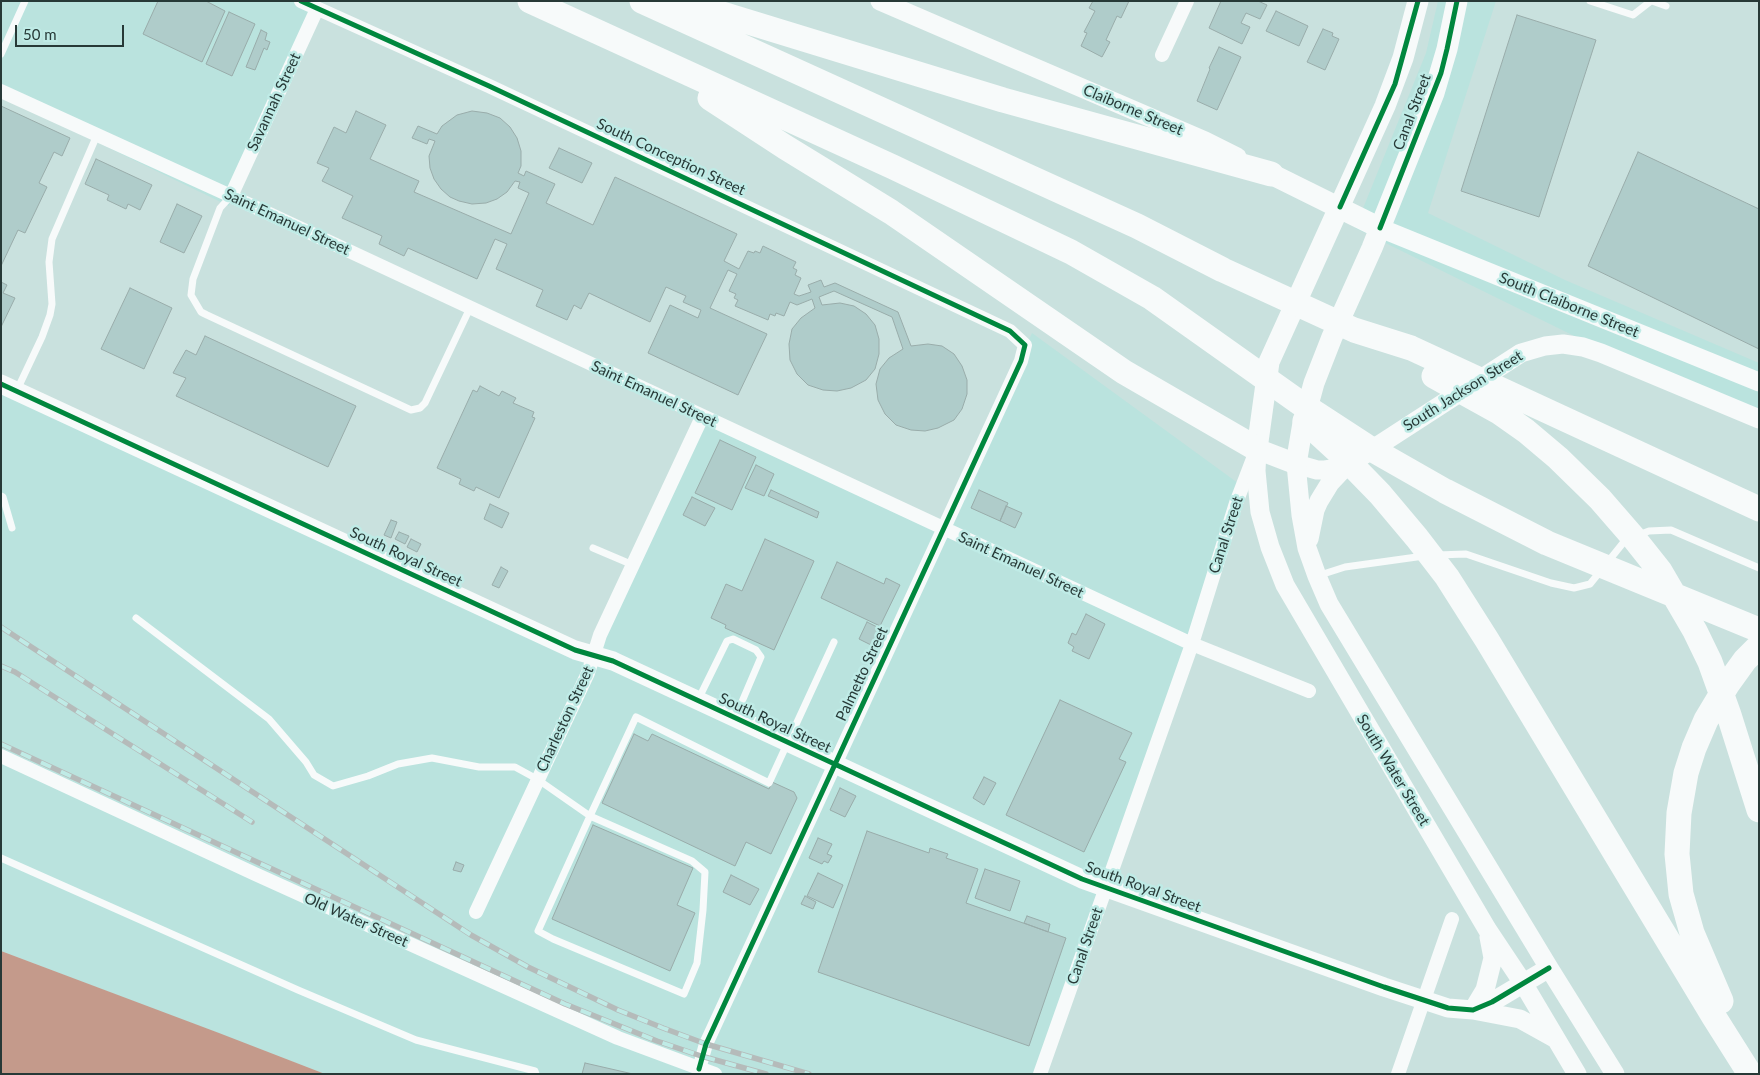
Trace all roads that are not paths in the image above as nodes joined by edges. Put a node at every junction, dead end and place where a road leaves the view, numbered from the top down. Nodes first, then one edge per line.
1 (25, 1) edge
2 (301, 1) edge
3 (530, 1) edge
4 (1187, 1) edge
5 (1418, 1) edge
6 (1457, 1) edge
7 (1590, 1) edge
8 (1652, 1) edge
9 (647, 3) edge
10 (888, 3) edge
11 (1666, 6) dead end
12 (318, 9) junction
13 (625, 45) junction
14 (1, 54) edge
15 (1162, 55) dead end
16 (1, 91) edge
17 (97, 134) junction
18 (1272, 174) junction
19 (231, 196) junction
20 (1340, 207) junction
21 (1380, 228) junction
22 (470, 308) junction
23 (1354, 330) junction
24 (1025, 345) joint
25 (1255, 372) junction
26 (1759, 382) edge
27 (9, 387) edge
28 (702, 417) junction
29 (1759, 419) edge
30 (1257, 449) junction
31 (1296, 464) junction
32 (1345, 467) junction
33 (1, 496) edge
34 (1759, 509) edge
35 (12, 528) dead end
36 (944, 529) junction
37 (1634, 537) junction
38 (593, 548) dead end
39 (1307, 548) junction
40 (633, 565) junction
41 (1759, 568) edge
42 (1316, 576) junction
43 (136, 618) dead end
44 (1759, 630) edge
45 (834, 642) dead end
46 (1192, 644) junction
47 (1759, 646) edge
48 (594, 655) junction
49 (1309, 691) dead end
50 (698, 701) junction
51 (735, 718) junction
52 (788, 743) junction
53 (1, 756) edge
54 (834, 764) junction
55 (538, 779) junction
56 (1759, 810) edge
57 (590, 816) junction
58 (1, 858) edge
59 (1106, 887) junction
60 (476, 912) dead end
61 (1452, 919) dead end
62 (1487, 929) junction
63 (1549, 968) junction
64 (1523, 983) junction
65 (1423, 1001) junction
66 (1473, 1010) junction
67 (1556, 1039) junction
68 (699, 1069) junction
69 (536, 1074) edge
70 (715, 1074) edge
71 (1040, 1074) edge
72 (1398, 1074) edge
73 (1577, 1074) edge
74 (1615, 1074) edge
75 (1750, 1074) edge
76 (1757, 1074) edge

1 - 14 lane
2 - 12 street, South Conception Street
3 - 13 highway
4 - 15 street
5 - 20 main road, Canal Street
6 - 21 main road, Canal Street
7 - 8 lane
8 - 11 lane
9 - 18 highway
9 - 23 highway
10 - 18 street, Claiborne Street
12 - 19 street, Savannah Street
12 - 24 street, South Conception Street
13 - 25 highway
13 - 30 highway
16 - 17 street, Saint Emanuel Street
17 - 19 street, Saint Emanuel Street
17 - 27 lane
18 - 20 main road, Claiborne Street
19 - 22 street, Saint Emanuel Street
19 - 22 lane
20 - 21 main road, Claiborne Street
20 - 30 main road, Canal Street
21 - 26 street, South Claiborne Street
21 - 31 main road, Canal Street
22 - 28 street, Saint Emanuel Street
23 - 34 highway
23 - 37 highway
24 - 36 street, Palmetto Street
25 - 44 highway
25 - 75 highway
27 - 48 street, South Royal Street
28 - 36 street, Saint Emanuel Street
28 - 40 street, Charleston Street
29 - 32 street, South Jackson Street
30 - 31 main road, South Jackson Street
30 - 46 street, Canal Street
30 - 62 street, South Water Street
31 - 32 street, South Jackson Street
31 - 39 street, South Water Street
32 - 39 street
33 - 35 lane
36 - 46 street, Saint Emanuel Street
36 - 54 street, Palmetto Street
37 - 41 lane
37 - 42 lane
37 - 56 highway
38 - 40 lane
39 - 42 street, South Water Street
40 - 48 street, Charleston Street
42 - 63 street, South Water Street
43 - 55 lane
45 - 52 lane
46 - 49 street, Saint Emanuel Street
46 - 59 street, Canal Street
47 - 76 highway
48 - 50 street, South Royal Street
48 - 55 street, Charleston Street
50 - 51 street, South Royal Street
50 - 51 lane
51 - 52 street, South Royal Street
52 - 54 street, South Royal Street
52 - 57 lane
53 - 68 street, Old Water Street
54 - 59 street, South Royal Street
54 - 68 street, Palmetto Street
55 - 57 lane
55 - 60 street, Charleston Street
57 - 57 lane
58 - 69 lane
59 - 65 street, South Royal Street
59 - 71 street, Canal Street
61 - 65 street
62 - 64 street, South Water Street
62 - 66 street
63 - 64 street, South Royal Street
63 - 74 street, South Water Street
64 - 66 street, South Royal Street
64 - 67 street, South Water Street
65 - 66 street, South Royal Street
65 - 72 street
66 - 67 street
67 - 73 street, South Water Street
68 - 70 street, Old Water Street

